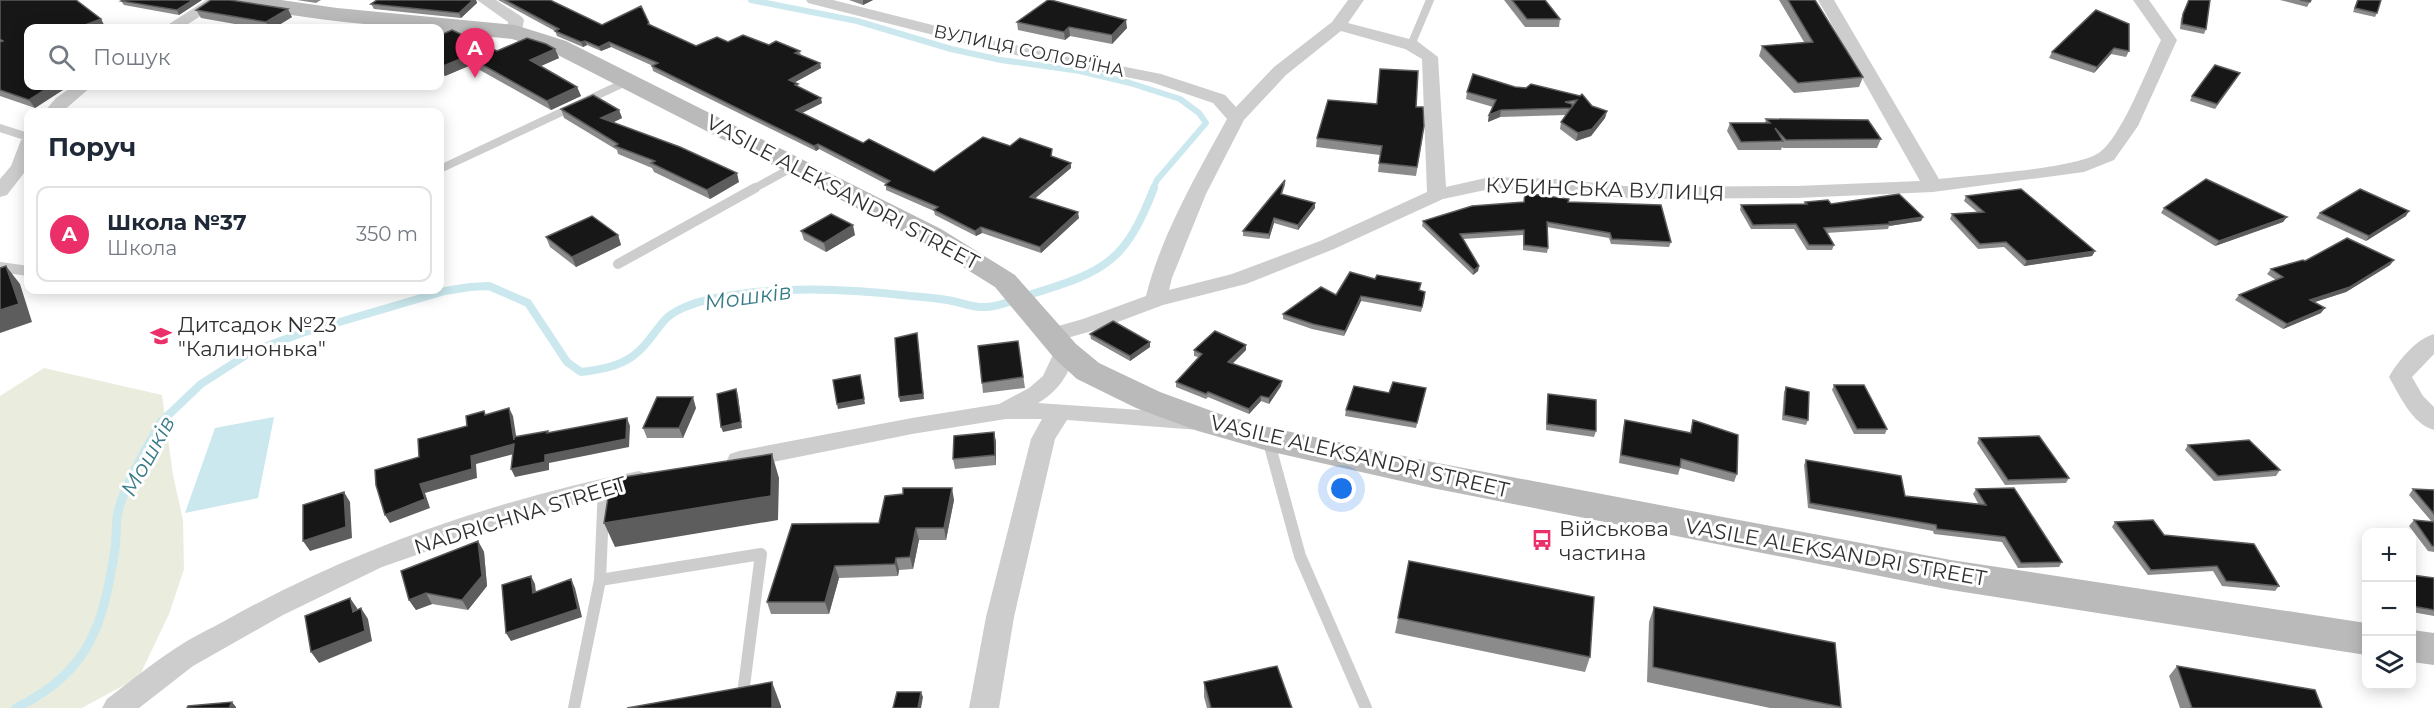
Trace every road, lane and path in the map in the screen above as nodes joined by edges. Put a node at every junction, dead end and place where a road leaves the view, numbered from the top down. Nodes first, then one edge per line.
1 (217, 0) edge
2 (485, 0) edge
3 (814, 0) edge
4 (1356, 0) edge
5 (1430, 0) edge
6 (1826, 0) edge
7 (2141, 0) edge
8 (247, 1) edge
9 (178, 24) edge
10 (431, 24) edge
11 (444, 25) edge
12 (1338, 25) junction
13 (515, 32) junction
14 (1411, 45) junction
15 (629, 80) junction
16 (78, 90) edge
17 (57, 108) edge
18 (1236, 118) junction
19 (0, 128) edge
20 (24, 136) edge
21 (24, 156) edge
22 (795, 166) junction
23 (444, 167) edge
24 (1934, 186) junction
25 (0, 191) edge
26 (1437, 195) junction
27 (618, 264) dead end
28 (0, 267) edge
29 (24, 270) edge
30 (1156, 300) junction
31 (2434, 341) edge
32 (1059, 343) junction
33 (1006, 411) junction
34 (1061, 411) junction
35 (2434, 422) edge
36 (1210, 423) junction
37 (1268, 439) junction
38 (718, 464) edge
39 (661, 476) edge
40 (604, 487) junction
41 (600, 580) junction
42 (2362, 638) edge
43 (2416, 647) edge
44 (2434, 650) edge
45 (720, 698) edge
46 (117, 708) edge
47 (574, 708) edge
48 (984, 708) edge
49 (1366, 708) edge

1 - 9 street
2 - 13 street
3 - 18 street, ВУЛИЦЯ СОЛОВ'ЇНА
4 - 12 street
5 - 14 lane
6 - 24 street
7 - 24 street, КУБИНСЬКА ВУЛИЦЯ
8 - 10 main road, VASILE ALEKSANDRI STREET
11 - 13 main road, VASILE ALEKSANDRI STREET
12 - 14 street
12 - 18 street
13 - 15 main road, VASILE ALEKSANDRI STREET
14 - 26 street
15 - 22 main road, VASILE ALEKSANDRI STREET
15 - 23 lane
16 - 17 street
18 - 30 street
19 - 20 lane
21 - 25 street
22 - 27 lane
22 - 32 main road, VASILE ALEKSANDRI STREET
24 - 26 street, КУБИНСЬКА ВУЛИЦЯ
26 - 30 street, КУБИНСЬКА ВУЛИЦЯ
28 - 29 lane
30 - 32 street, КУБИНСЬКА ВУЛИЦЯ
31 - 35 street
32 - 33 street
32 - 36 main road, VASILE ALEKSANDRI STREET
33 - 34 street
33 - 38 street
34 - 36 street
34 - 48 street
36 - 37 main road, VASILE ALEKSANDRI STREET
37 - 42 main road, VASILE ALEKSANDRI STREET
37 - 49 lane
39 - 40 street, NADRICHNA STREET
40 - 41 lane
40 - 46 street, NADRICHNA STREET
41 - 45 lane
41 - 47 lane
43 - 44 main road

